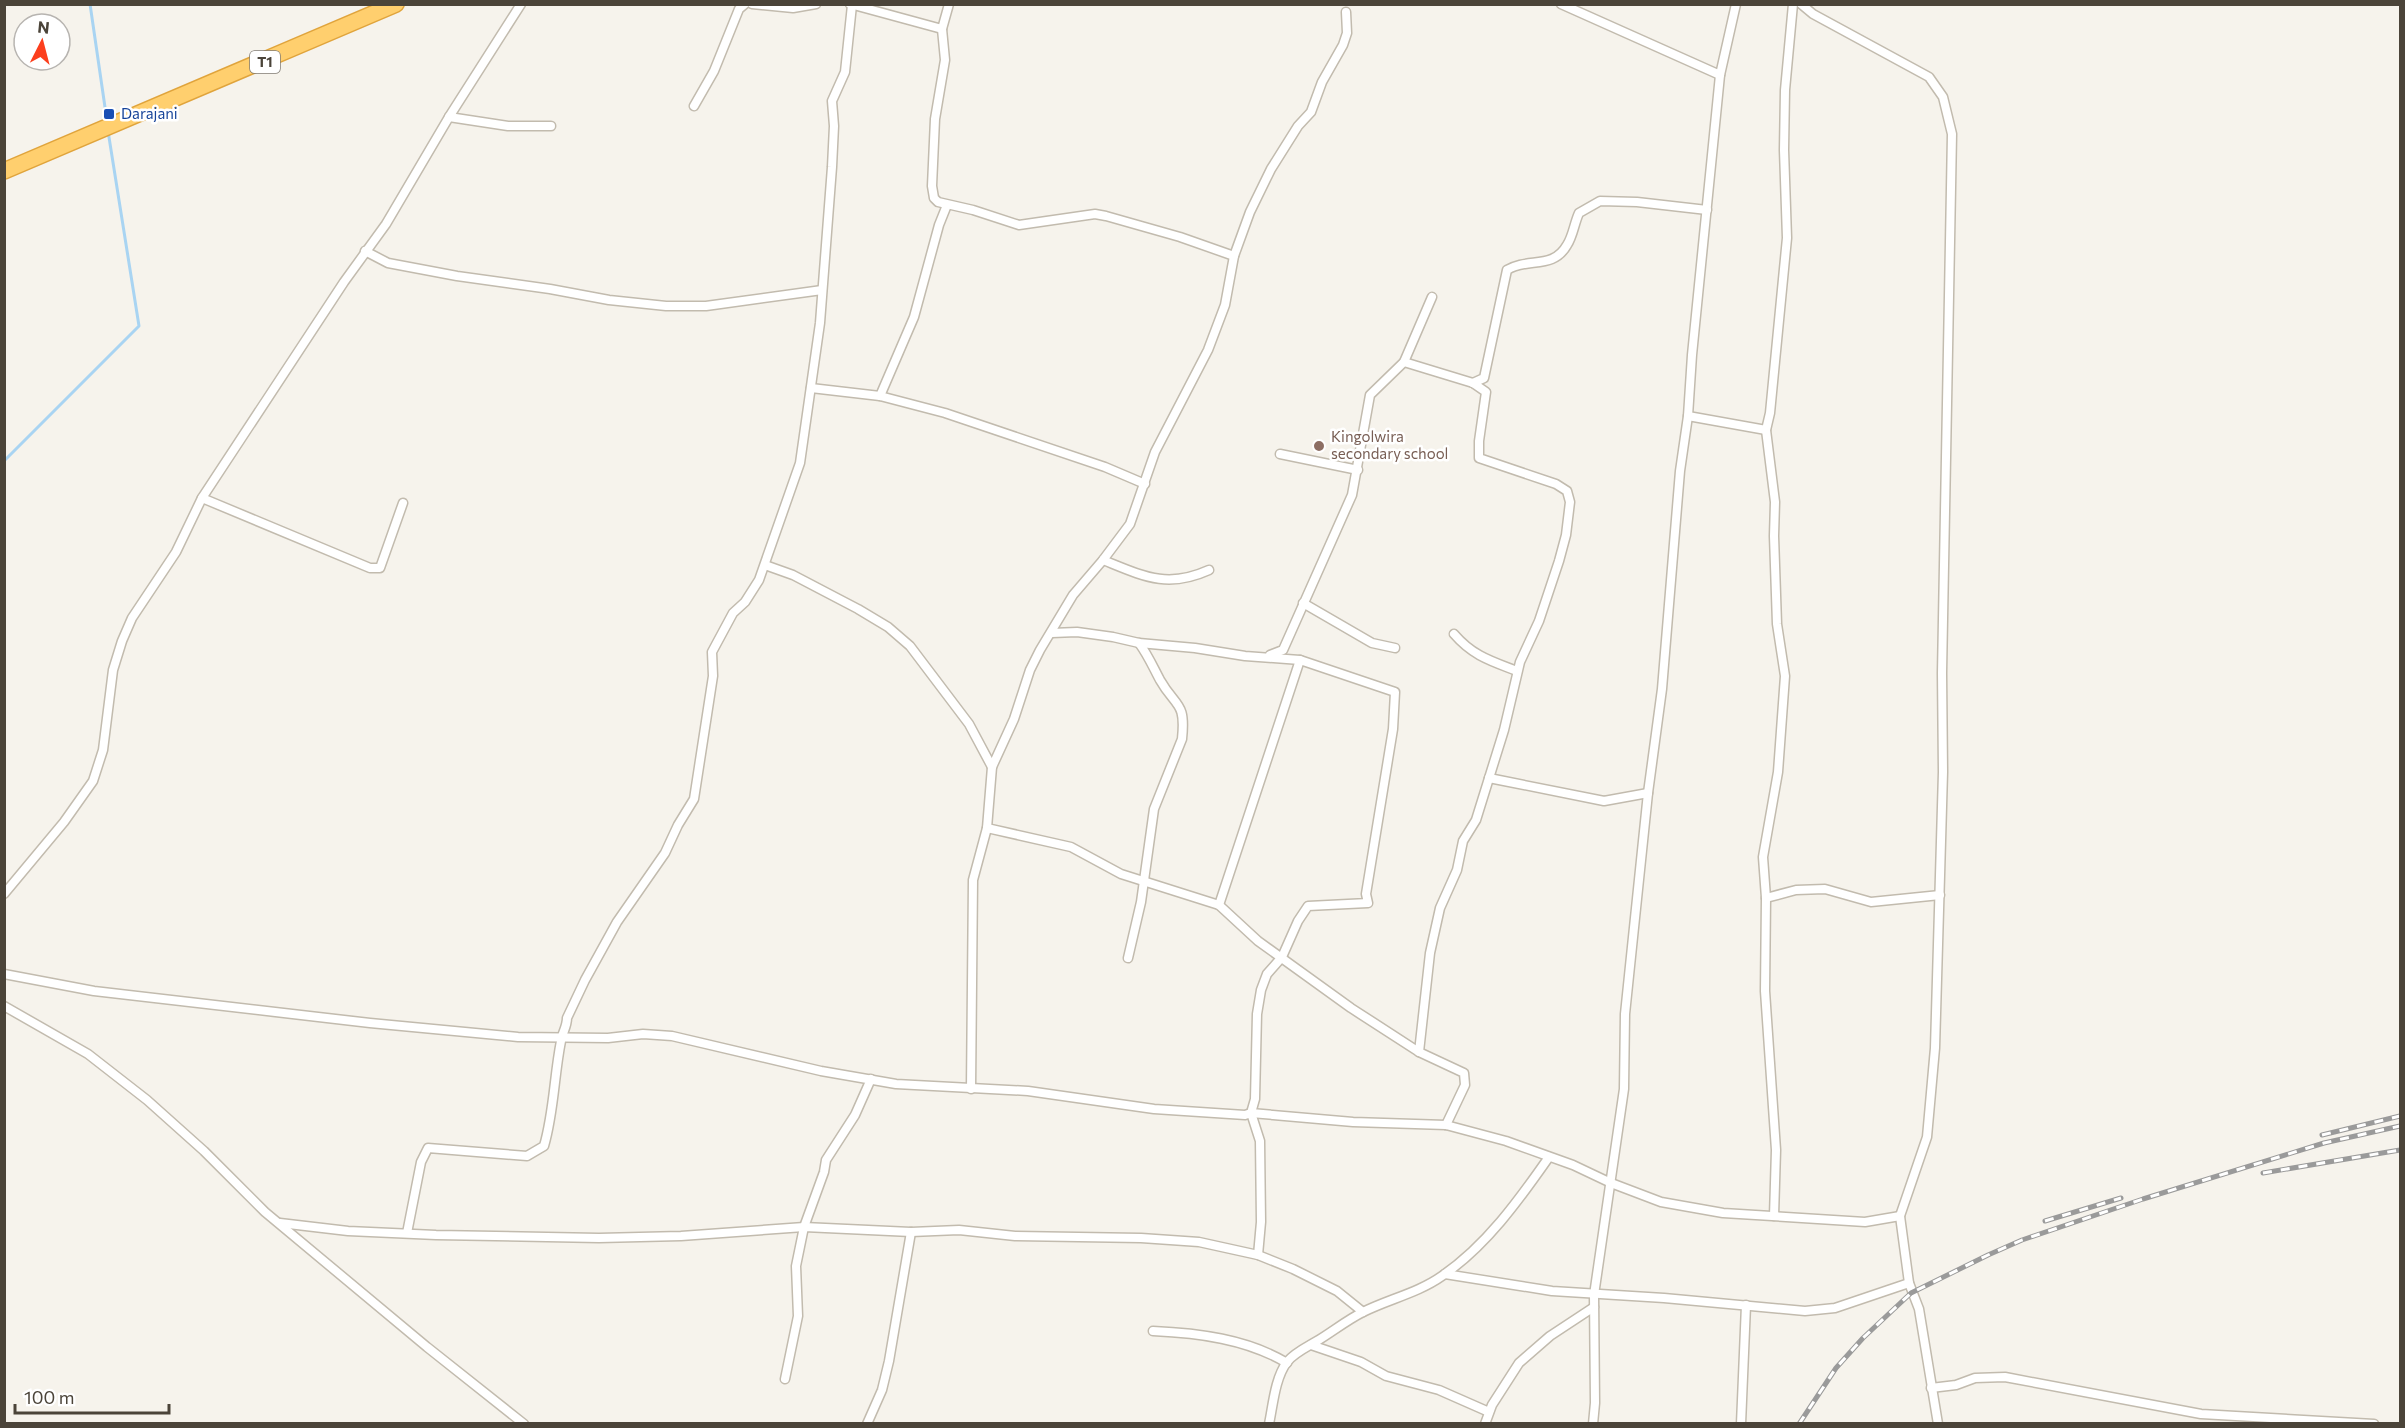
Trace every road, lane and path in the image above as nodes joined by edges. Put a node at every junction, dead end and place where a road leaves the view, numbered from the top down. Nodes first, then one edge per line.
1 (396, 4) edge
2 (521, 4) edge
3 (745, 4) edge
4 (752, 4) edge
5 (816, 4) edge
6 (949, 4) edge
7 (1561, 4) edge
8 (1736, 4) edge
9 (1793, 4) edge
10 (1801, 4) edge
11 (851, 5) edge
12 (1346, 12) dead end
13 (942, 29) junction
14 (1720, 75) junction
15 (694, 106) dead end
16 (449, 117) junction
17 (551, 126) dead end
18 (4, 171) edge
19 (947, 205) junction
20 (1707, 210) junction
21 (365, 251) junction
22 (1234, 256) junction
23 (822, 290) junction
24 (1432, 297) dead end
25 (1404, 362) junction
26 (1473, 382) junction
27 (811, 388) junction
28 (880, 396) junction
29 (1688, 416) junction
30 (1766, 430) junction
31 (1280, 454) dead end
32 (1358, 470) junction
33 (1144, 484) junction
34 (202, 498) junction
35 (403, 503) dead end
36 (1103, 560) junction
37 (765, 565) junction
38 (1209, 570) dead end
39 (1303, 603) junction
40 (1052, 633) junction
41 (1454, 634) dead end
42 (1139, 643) junction
43 (1395, 648) dead end
44 (1266, 657) junction
45 (1300, 660) junction
46 (1518, 671) junction
47 (992, 767) junction
48 (1489, 778) junction
49 (1648, 793) junction
50 (987, 828) junction
51 (1144, 881) junction
52 (4, 894) edge
53 (1940, 895) junction
54 (1766, 898) junction
55 (1219, 905) junction
56 (1281, 957) junction
57 (1128, 958) dead end
58 (4, 974) edge
59 (4, 1006) edge
60 (561, 1039) junction
61 (1419, 1052) junction
62 (871, 1079) junction
63 (971, 1089) junction
64 (1251, 1113) junction
65 (1446, 1125) junction
66 (1549, 1157) junction
67 (1611, 1183) junction
68 (1774, 1216) junction
69 (1900, 1216) junction
70 (280, 1223) junction
71 (804, 1227) junction
72 (911, 1232) junction
73 (407, 1233) junction
74 (1258, 1255) junction
75 (1445, 1274) junction
76 (1909, 1283) junction
77 (1594, 1295) junction
78 (1746, 1305) junction
79 (1594, 1307) junction
80 (1363, 1312) junction
81 (1153, 1331) dead end
82 (1311, 1345) junction
83 (1287, 1363) junction
84 (785, 1379) dead end
85 (1931, 1388) junction
86 (1489, 1412) junction
87 (2201, 1414) junction
88 (524, 1424) edge
89 (867, 1424) edge
90 (1269, 1424) edge
91 (1485, 1424) edge
92 (1593, 1424) edge
93 (1741, 1424) edge
94 (1938, 1424) edge
95 (2205, 1424) edge
96 (2374, 1424) edge

1 - 18 highway, T1
2 - 16 street
3 - 15 street
4 - 5 street
6 - 13 street
7 - 14 street
8 - 14 street
9 - 30 street
10 - 53 street
11 - 13 street
11 - 23 street
12 - 22 street
13 - 19 street
14 - 20 street
16 - 17 street
16 - 21 street
19 - 22 street
19 - 28 street
20 - 26 street
20 - 29 street
21 - 23 street
21 - 34 street
22 - 33 street
23 - 27 street
24 - 25 street
25 - 26 street
25 - 32 street
26 - 46 street
27 - 28 street
27 - 37 street
28 - 33 street
29 - 30 street
29 - 49 street
30 - 54 street
31 - 32 street
32 - 39 street
33 - 36 street
34 - 35 street
34 - 52 street
36 - 38 street
36 - 40 street
37 - 47 street
37 - 60 street
39 - 43 street
39 - 44 street
40 - 42 street
40 - 47 street
41 - 46 street
42 - 44 street
42 - 51 street
44 - 45 street
45 - 55 street
45 - 56 street
46 - 48 street
47 - 50 street
48 - 49 street
48 - 61 street
49 - 67 street
50 - 51 street
50 - 63 street
51 - 55 street
51 - 57 street
53 - 54 street
53 - 69 street
54 - 68 street
55 - 56 street
56 - 61 street
56 - 64 street
58 - 60 street
59 - 70 street
60 - 62 street
60 - 73 street
61 - 65 street
62 - 63 street
62 - 71 street
63 - 64 street
64 - 65 street
64 - 74 street
65 - 66 street
66 - 67 street
66 - 75 street
67 - 68 street
67 - 77 street
68 - 69 street
69 - 76 street
70 - 73 street
70 - 88 street
71 - 72 street
71 - 73 street
71 - 84 street
72 - 74 street
72 - 89 street
74 - 80 street
75 - 77 street
75 - 80 street
76 - 78 street
76 - 85 street
77 - 78 street
77 - 79 street
78 - 93 street
79 - 86 street
79 - 92 street
80 - 82 street
81 - 83 street
82 - 83 street
82 - 86 street
83 - 90 street
85 - 87 street
85 - 94 street
86 - 91 street
87 - 95 street
87 - 96 street

